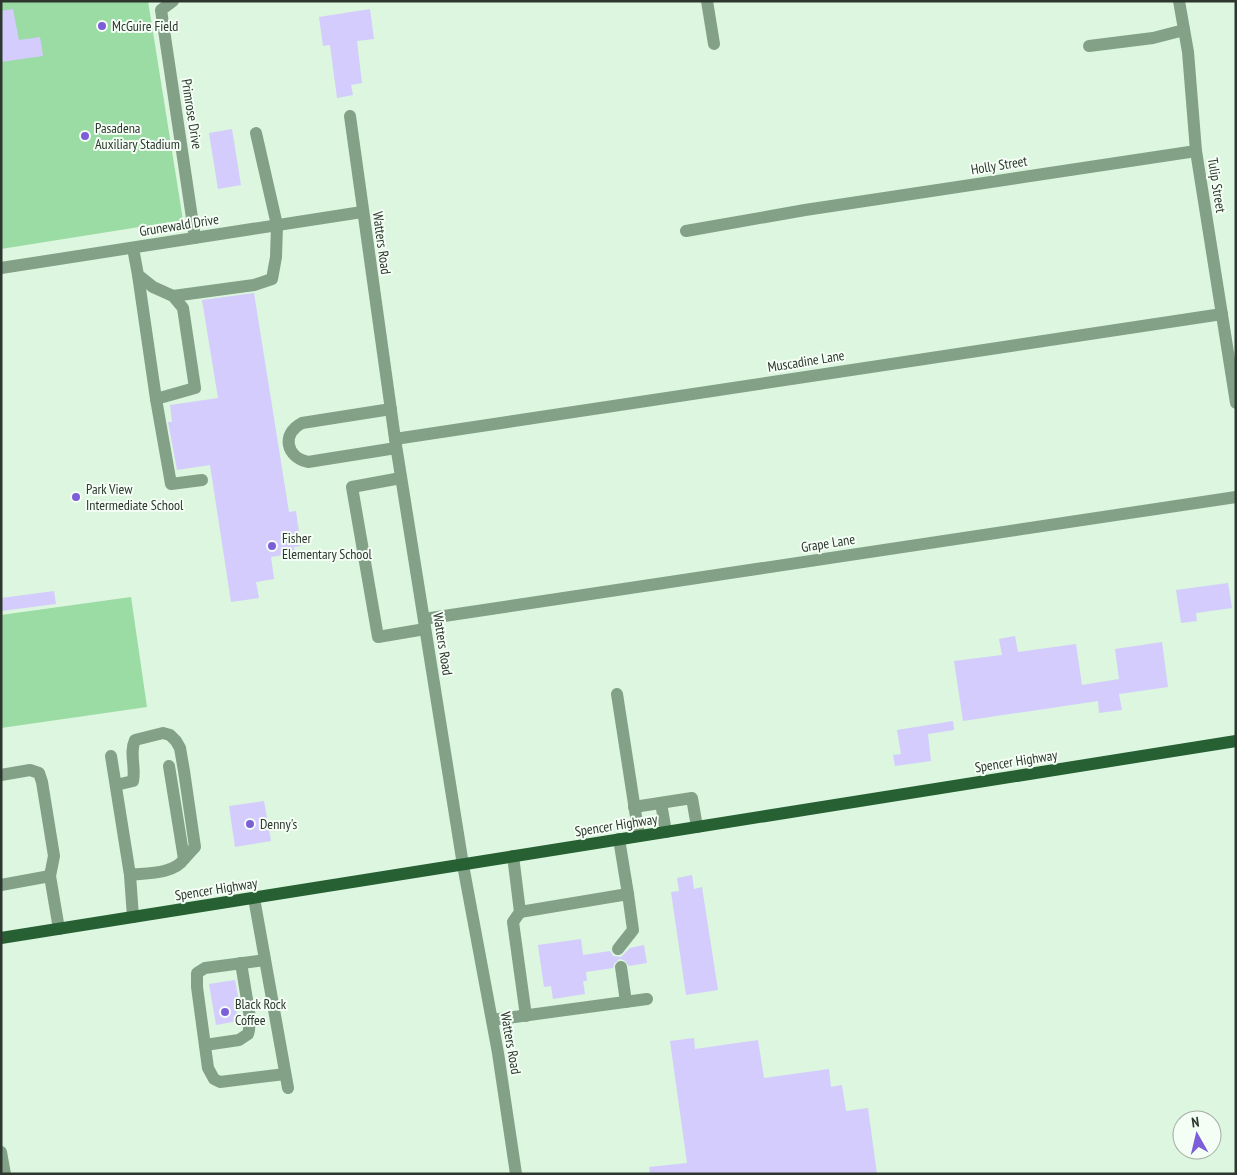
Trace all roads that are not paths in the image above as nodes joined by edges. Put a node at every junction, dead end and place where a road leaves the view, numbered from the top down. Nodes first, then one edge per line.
1 (173, 1) edge
2 (707, 1) edge
3 (1180, 1) edge
4 (1184, 30) junction
5 (714, 44) dead end
6 (1089, 46) dead end
7 (350, 116) dead end
8 (256, 133) dead end
9 (1196, 151) junction
10 (362, 212) junction
11 (277, 226) junction
12 (686, 231) dead end
13 (195, 238) junction
14 (133, 248) junction
15 (1, 268) edge
16 (138, 275) junction
17 (173, 296) junction
18 (1222, 314) junction
19 (156, 399) junction
20 (1236, 403) edge
21 (391, 409) junction
22 (396, 443) junction
23 (401, 478) junction
24 (202, 480) dead end
25 (1236, 497) edge
26 (424, 624) junction
27 (617, 694) dead end
28 (1236, 741) edge
29 (111, 756) dead end
30 (170, 766) dead end
31 (1, 775) edge
32 (116, 786) junction
33 (661, 803) junction
34 (634, 807) junction
35 (697, 827) junction
36 (666, 832) junction
37 (638, 836) junction
38 (619, 839) junction
39 (513, 856) junction
40 (184, 859) junction
41 (463, 864) junction
42 (130, 875) junction
43 (50, 876) junction
44 (1, 885) edge
45 (628, 894) junction
46 (254, 898) junction
47 (520, 912) junction
48 (133, 917) junction
49 (59, 929) junction
50 (1, 938) edge
51 (618, 949) dead end
52 (265, 960) junction
53 (241, 964) junction
54 (621, 967) dead end
55 (647, 999) dead end
56 (626, 1002) junction
57 (526, 1016) junction
58 (492, 1020) junction
59 (205, 1045) junction
60 (285, 1074) junction
61 (288, 1088) dead end
62 (1, 1152) edge
63 (5, 1174) edge
64 (516, 1174) edge

1 - 13 street, Primrose Drive
2 - 5 street
3 - 4 street, Tulip Street
4 - 6 street
4 - 9 street, Tulip Street
7 - 10 street, Watters Road
8 - 11 street
9 - 12 street, Holly Street
9 - 18 street, Tulip Street
10 - 11 street, Grunewald Drive
10 - 21 street, Watters Road
11 - 13 street, Grunewald Drive
11 - 17 street
13 - 14 street, Grunewald Drive
14 - 15 street, Grunewald Drive
14 - 16 street
16 - 17 street
16 - 19 street
17 - 19 street
18 - 20 street, Tulip Street
18 - 22 street, Muscadine Lane
19 - 24 street
21 - 22 street, Watters Road
21 - 22 street, Muscadine Lane
22 - 23 street, Watters Road
23 - 26 street, Watters Road
23 - 26 street, Grape Lane
25 - 26 street, Grape Lane
26 - 41 street, Watters Road
27 - 34 street
28 - 35 main road, Spencer Highway
29 - 32 street
30 - 40 street
31 - 43 street
32 - 40 street
32 - 42 street
33 - 34 street
33 - 35 street
33 - 36 street
34 - 37 street
35 - 36 main road, Spencer Highway
36 - 37 main road, Spencer Highway
37 - 38 main road, Spencer Highway
38 - 39 main road, Spencer Highway
38 - 45 street
39 - 41 main road, Spencer Highway
39 - 47 street
40 - 42 street
41 - 46 main road, Spencer Highway
41 - 58 street, Watters Road
42 - 48 street
43 - 44 street
43 - 49 street
45 - 47 street
45 - 51 street
46 - 48 main road, Spencer Highway
46 - 52 street
47 - 57 street
48 - 49 main road, Spencer Highway
49 - 50 main road, Spencer Highway
52 - 53 street
52 - 60 street
53 - 59 street
53 - 59 street
54 - 56 street
55 - 56 street
56 - 57 street
57 - 58 street
58 - 64 street, Watters Road
59 - 60 street
60 - 61 street
62 - 63 street

